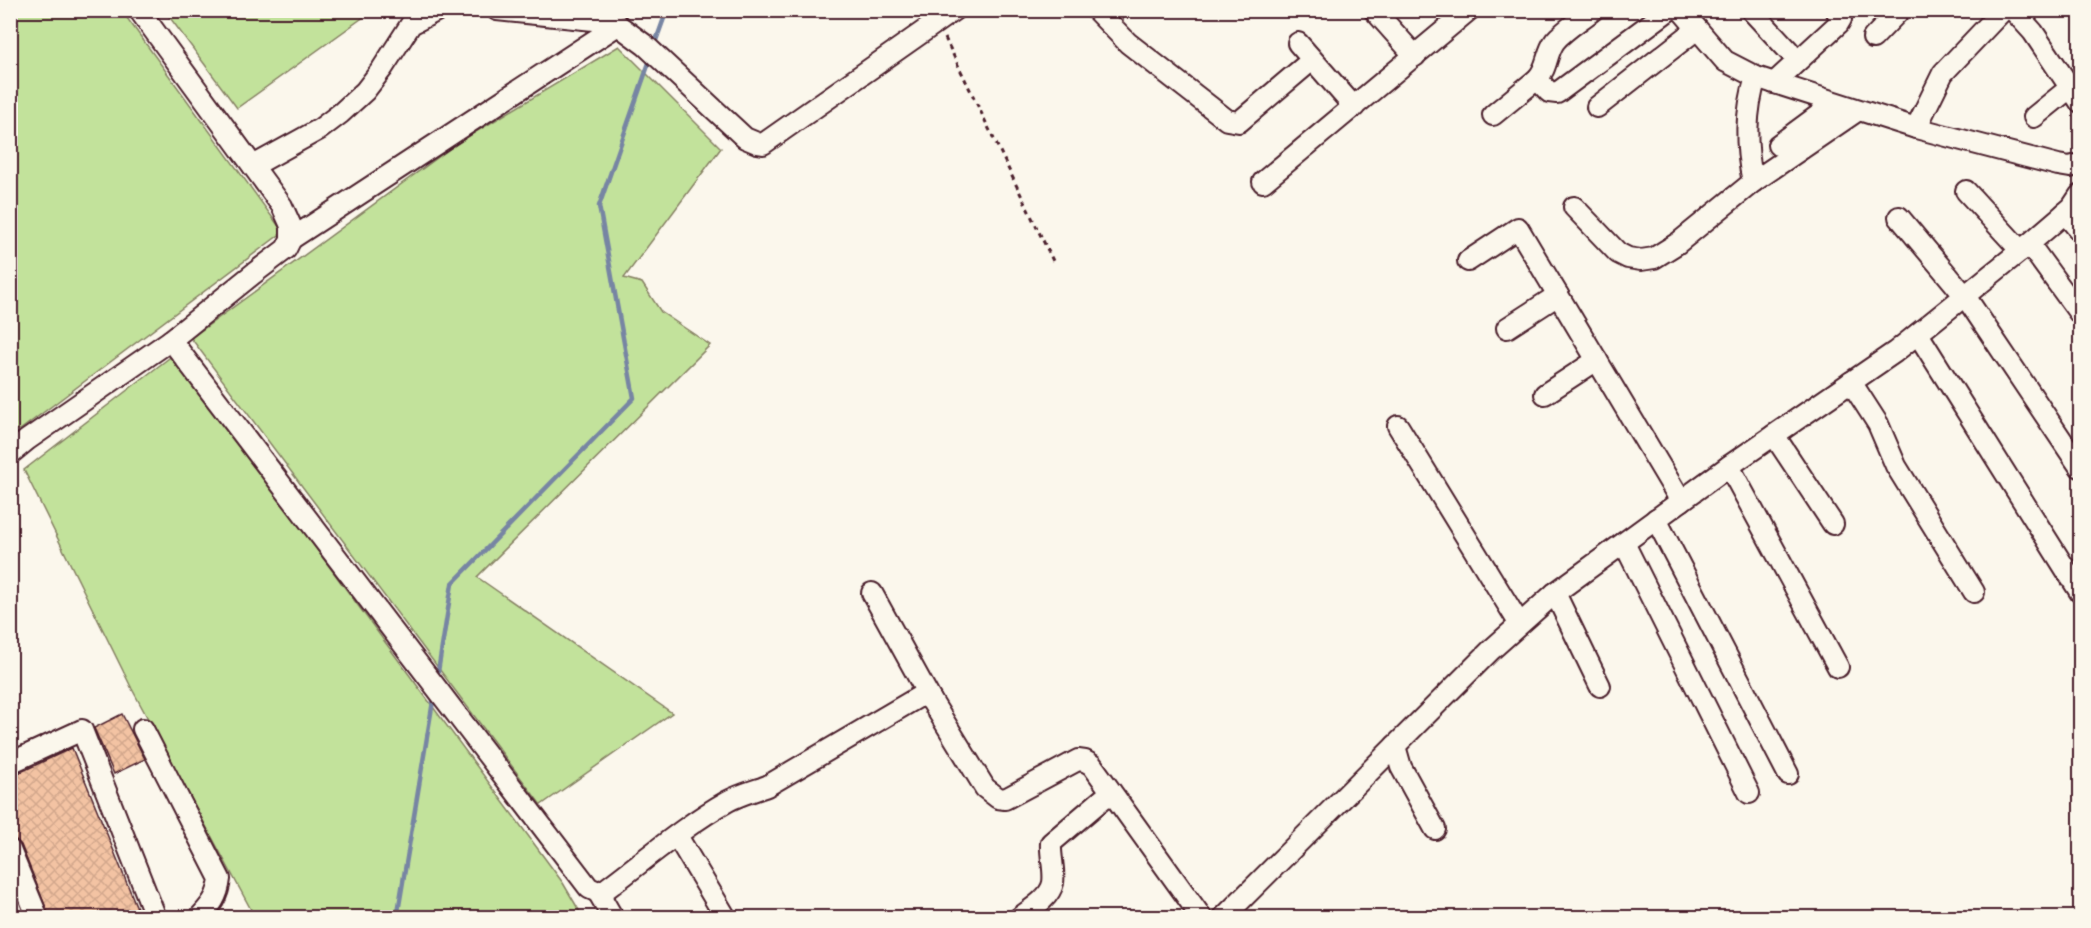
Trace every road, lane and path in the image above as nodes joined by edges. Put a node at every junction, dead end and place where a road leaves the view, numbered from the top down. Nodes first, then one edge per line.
1 (139, 10) edge
2 (438, 10) edge
3 (497, 10) edge
4 (954, 10) edge
5 (1096, 10) edge
6 (1374, 10) edge
7 (1468, 10) edge
8 (1593, 10) edge
9 (1751, 10) edge
10 (1836, 10) edge
11 (1900, 10) edge
12 (2003, 10) edge
13 (2013, 10) edge
14 (1685, 16) edge
15 (937, 22) junction
16 (618, 26) junction
17 (1874, 38) dead end
18 (1298, 43) dead end
19 (1789, 51) dead end
20 (1415, 56) junction
21 (1312, 60) junction
22 (1755, 77) junction
23 (1537, 79) junction
24 (1774, 84) junction
25 (2076, 95) edge
26 (1834, 104) junction
27 (1354, 106) junction
28 (1597, 107) dead end
29 (1857, 111) junction
30 (1493, 115) dead end
31 (2034, 117) dead end
32 (1916, 128) junction
33 (1778, 145) dead end
34 (2080, 164) edge
35 (253, 166) junction
36 (1263, 182) dead end
37 (1753, 182) junction
38 (1966, 191) dead end
39 (2080, 195) edge
40 (1574, 207) dead end
41 (2065, 213) junction
42 (1899, 217) dead end
43 (2080, 231) edge
44 (291, 239) junction
45 (2025, 248) junction
46 (1468, 261) dead end
47 (1054, 263) dead end
48 (1558, 295) junction
49 (1965, 296) junction
50 (2080, 314) edge
51 (1507, 328) dead end
52 (1918, 334) junction
53 (171, 340) junction
54 (1597, 360) junction
55 (1851, 382) junction
56 (1545, 394) dead end
57 (1398, 426) dead end
58 (1774, 435) junction
59 (10, 454) edge
60 (1729, 466) junction
61 (2080, 467) edge
62 (1681, 501) junction
63 (1656, 519) junction
64 (1833, 524) dead end
65 (1624, 543) junction
66 (1974, 592) dead end
67 (2080, 592) edge
68 (872, 593) dead end
69 (1555, 593) junction
70 (1520, 623) junction
71 (1838, 668) dead end
72 (1600, 686) dead end
73 (932, 700) junction
74 (142, 729) dead end
75 (1395, 746) junction
76 (10, 763) edge
77 (1788, 774) dead end
78 (1111, 792) junction
79 (1749, 793) dead end
80 (1435, 830) dead end
81 (677, 836) junction
82 (10, 850) edge
83 (598, 892) junction
84 (38, 918) edge
85 (156, 918) edge
86 (199, 918) edge
87 (613, 918) edge
88 (726, 918) edge
89 (1019, 918) edge
90 (1202, 918) edge
91 (1223, 918) edge

1 - 35 street
2 - 35 street
3 - 16 street
4 - 15 street
5 - 21 street
6 - 20 street
7 - 20 street
8 - 23 street
9 - 19 street
10 - 24 street
11 - 17 street
12 - 32 street
13 - 25 street
14 - 22 street
14 - 23 street
14 - 28 street
15 - 16 street
15 - 47 path
16 - 44 street
18 - 21 street
20 - 27 street
21 - 27 street
22 - 24 street
22 - 37 street
23 - 30 street
24 - 26 street
25 - 31 street
26 - 29 street
26 - 33 street
27 - 36 street
29 - 32 street
29 - 37 street
32 - 34 street
35 - 44 street
37 - 40 street
38 - 45 street
39 - 41 street
41 - 43 street
41 - 45 street
42 - 49 street
44 - 53 street
45 - 49 street
45 - 50 street
46 - 48 street
48 - 51 street
48 - 54 street
49 - 52 street
49 - 61 street
52 - 55 street
52 - 67 street
53 - 59 street
53 - 83 street
54 - 56 street
54 - 62 street
55 - 58 street
55 - 66 street
57 - 70 street
58 - 60 street
58 - 64 street
60 - 62 street
60 - 71 street
62 - 63 street
63 - 65 street
63 - 77 street
65 - 69 street
65 - 79 street
68 - 73 street
69 - 70 street
69 - 72 street
70 - 75 street
73 - 78 street
73 - 81 street
74 - 86 street
75 - 80 street
75 - 91 street
76 - 85 street
78 - 89 street
78 - 90 street
81 - 83 street
81 - 88 street
82 - 84 street
83 - 87 street

